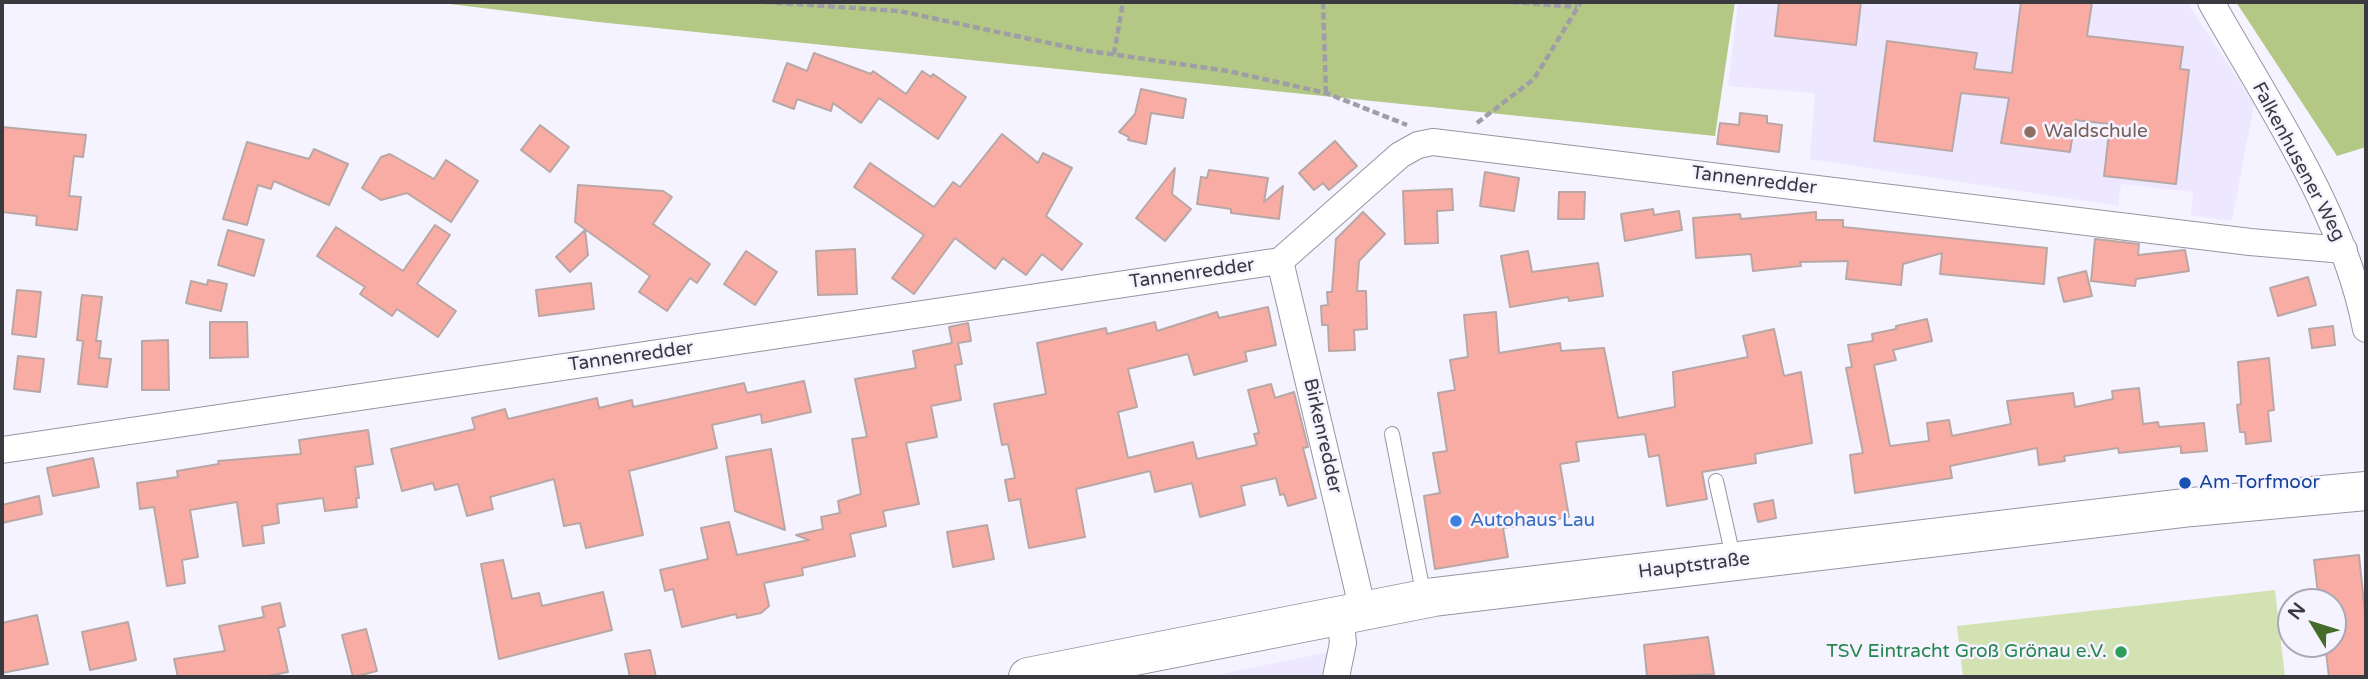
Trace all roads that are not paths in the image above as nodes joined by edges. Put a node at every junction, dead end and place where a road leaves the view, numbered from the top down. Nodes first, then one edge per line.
1 (2211, 2) edge
2 (2344, 250) junction
3 (1280, 261) junction
4 (2366, 329) edge
5 (1392, 434) dead end
6 (2, 450) edge
7 (1716, 481) dead end
8 (2366, 491) edge
9 (1734, 562) junction
10 (1425, 599) junction
11 (1352, 612) junction
12 (1028, 677) edge
13 (1336, 677) edge

1 - 2 street, Falkenhusener Weg
2 - 3 street, Tannenredder
2 - 4 street, Falkenhusener Weg
3 - 6 street, Tannenredder
3 - 11 street, Birkenredder
5 - 10 lane
7 - 9 lane
8 - 9 main road, Hauptstraße
9 - 10 main road, Hauptstraße
10 - 11 main road, Hauptstraße
11 - 12 main road, Hauptstraße
11 - 13 street, Birkenredder

